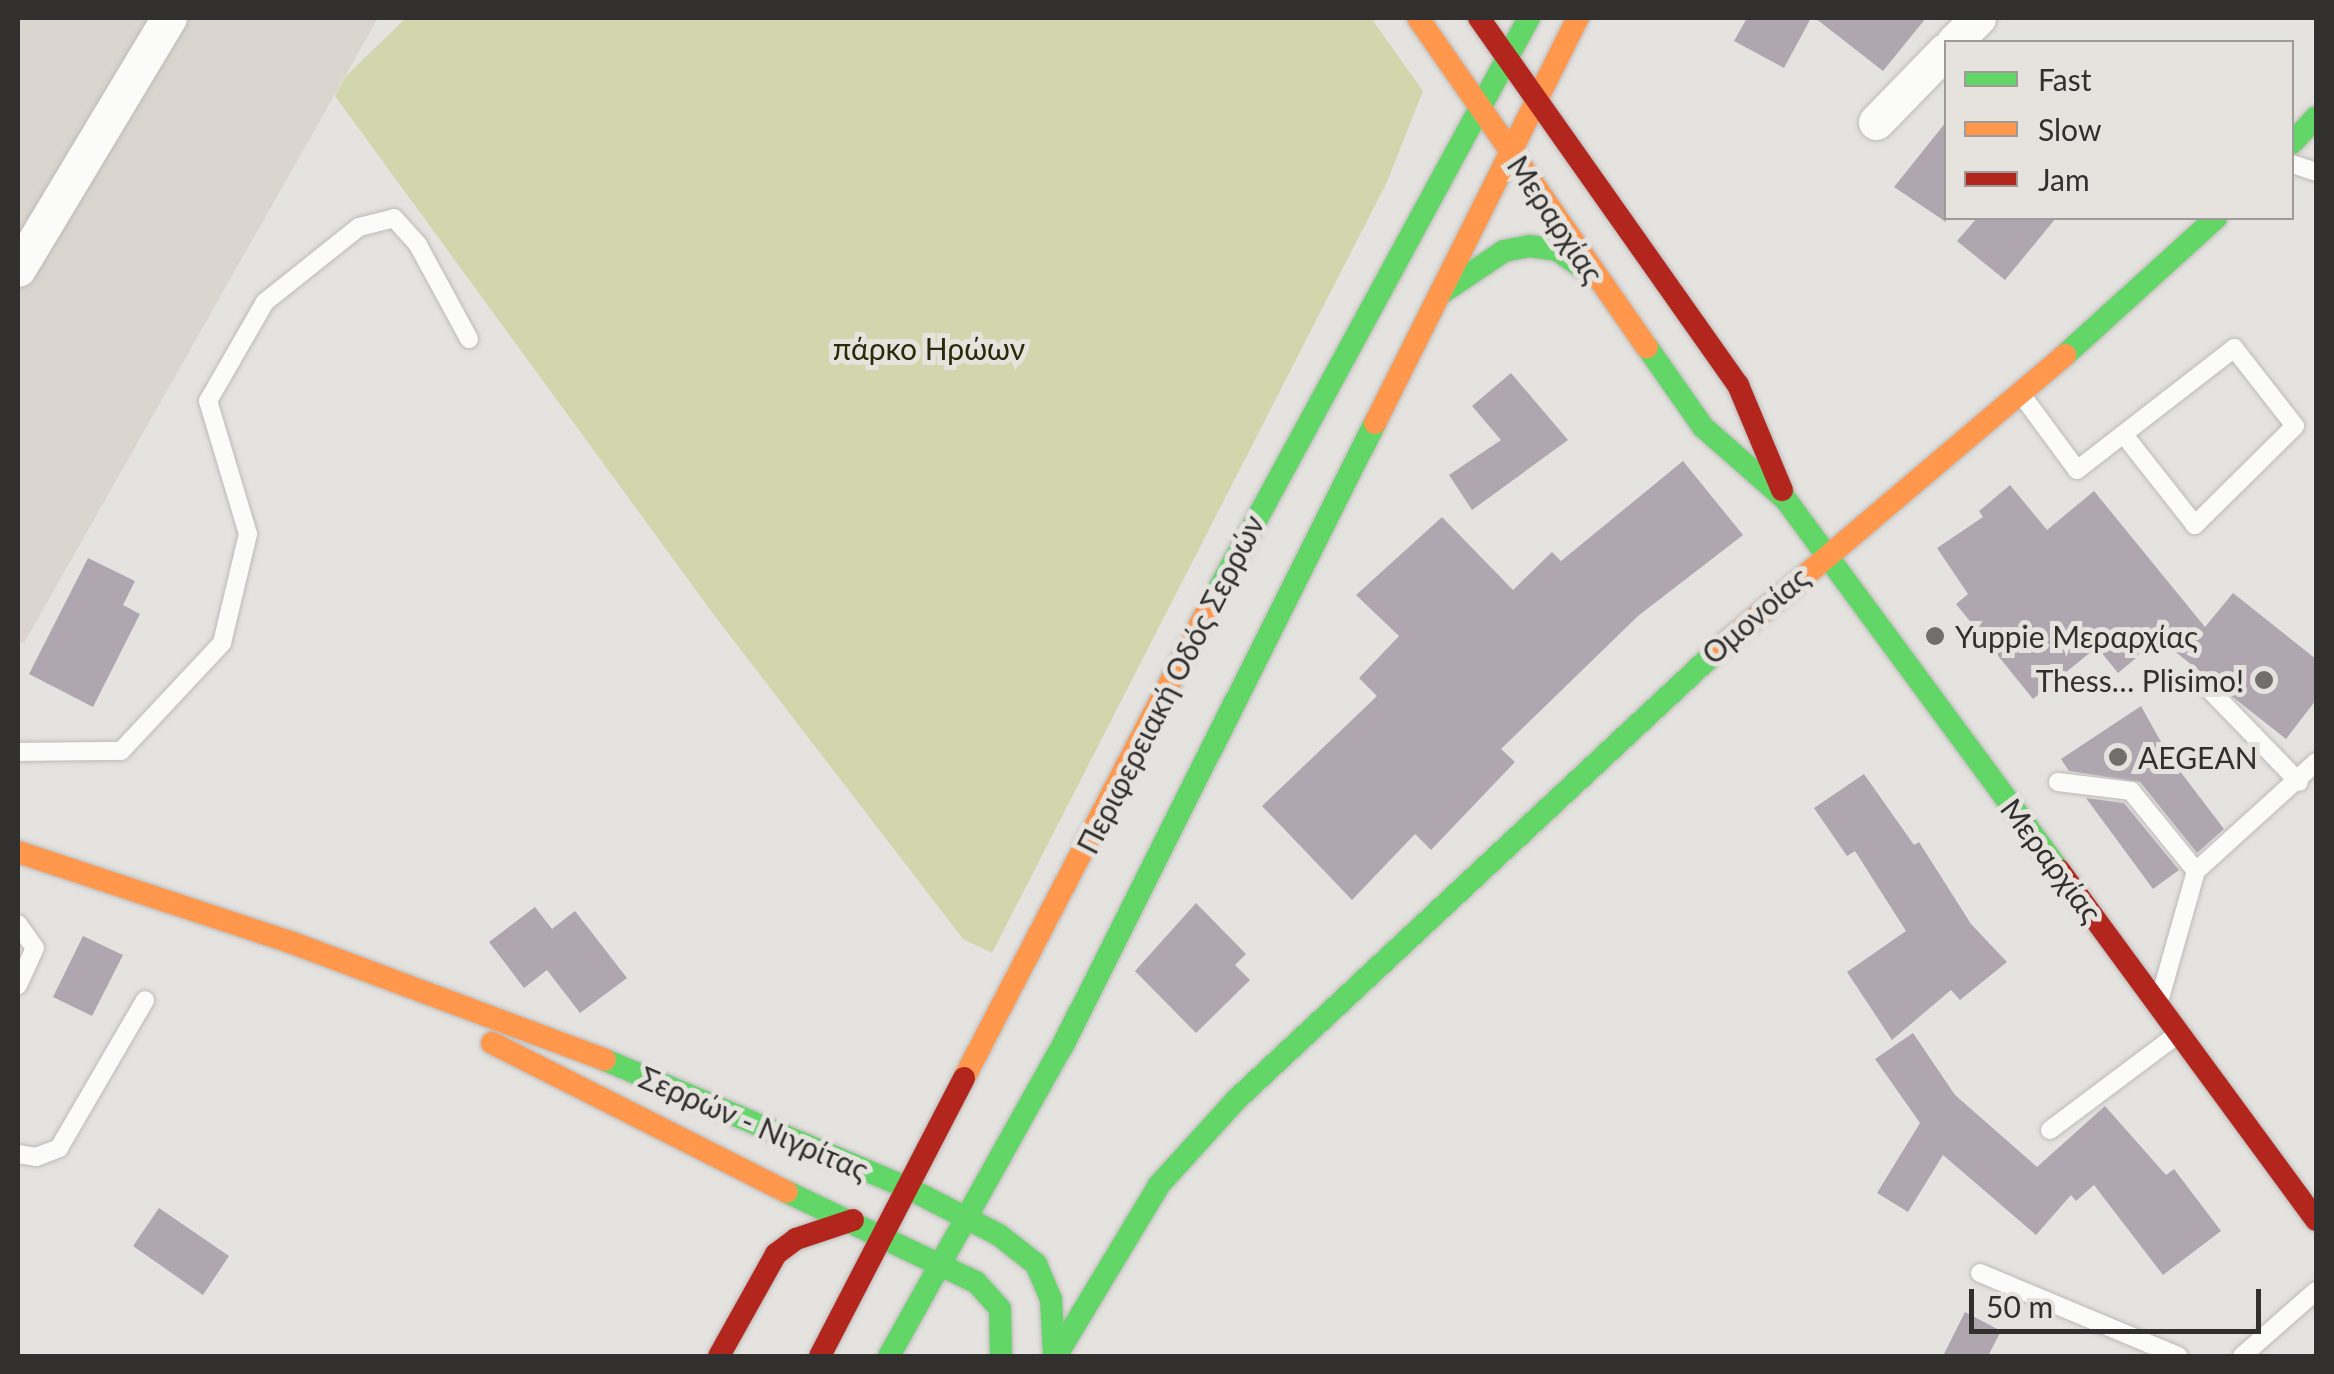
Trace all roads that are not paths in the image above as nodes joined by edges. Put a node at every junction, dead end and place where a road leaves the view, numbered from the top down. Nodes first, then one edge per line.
1 (169, 18) edge
2 (1418, 18) edge
3 (1479, 18) edge
4 (1529, 18) edge
5 (1578, 18) edge
6 (1978, 18) edge
7 (1956, 40) edge
8 (1944, 52) edge
9 (1508, 56) junction
10 (1536, 100) junction
11 (1480, 106) junction
12 (2316, 116) edge
13 (1876, 122) dead end
14 (2294, 141) edge
15 (1510, 152) junction
16 (2214, 220) edge
17 (18, 268) edge
18 (1593, 275) junction
19 (1438, 296) junction
20 (469, 339) dead end
21 (2020, 394) junction
22 (2125, 436) junction
23 (1786, 500) junction
24 (1826, 554) junction
25 (2204, 685) dead end
26 (18, 752) edge
27 (2316, 762) edge
28 (2058, 782) dead end
29 (2299, 782) junction
30 (18, 852) edge
31 (2196, 870) junction
32 (18, 924) edge
33 (369, 976) junction
34 (18, 985) edge
35 (145, 1000) dead end
36 (2158, 1004) junction
37 (2180, 1033) junction
38 (2050, 1130) dead end
39 (18, 1154) edge
40 (723, 1159) junction
41 (910, 1190) junction
42 (758, 1207) dead end
43 (968, 1218) junction
44 (853, 1220) junction
45 (2316, 1220) edge
46 (765, 1235) dead end
47 (886, 1236) junction
48 (942, 1265) junction
49 (761, 1273) junction
50 (1980, 1273) dead end
51 (2316, 1291) edge
52 (719, 1356) edge
53 (820, 1356) edge
54 (889, 1356) edge
55 (1000, 1356) edge
56 (1055, 1356) edge
57 (2178, 1356) edge
58 (2242, 1356) edge

1 - 17 street
2 - 11 main road, Μεραρχίας
3 - 9 main road, Μεραρχίας
4 - 9 main road, Περιφερειακή Οδός Σερρών
5 - 10 main road
6 - 7 street
8 - 13 street
9 - 10 main road, Μεραρχίας
9 - 11 main road, Περιφερειακή Οδός Σερρών
10 - 15 main road
10 - 23 main road, Μεραρχίας
11 - 15 main road, Μεραρχίας
11 - 41 main road, Περιφερειακή Οδός Σερρών
12 - 14 main road
15 - 18 main road, Μεραρχίας
15 - 19 main road
16 - 21 main road, Ομονοίας
18 - 19 main road
18 - 23 main road, Μεραρχίας
19 - 43 main road
20 - 26 lane
21 - 22 lane
21 - 24 main road, Ομονοίας
22 - 22 lane
23 - 24 main road, Μεραρχίας
24 - 36 main road, Μεραρχίας
24 - 56 main road, Ομονοίας
25 - 29 lane
27 - 29 lane
28 - 31 lane
29 - 31 lane
30 - 33 main road, Σερρών - Νιγρίτας
31 - 36 lane
32 - 34 lane
33 - 40 main road, Σερρών - Νιγρίτας
33 - 41 main road, Σερρών - Νιγρίτας
35 - 39 lane
36 - 37 main road, Μεραρχίας
37 - 38 lane
37 - 45 main road, Μεραρχίας
40 - 42 main road
40 - 44 main road, Σερρών - Νιγρίτας
41 - 43 main road, Σερρών - Νιγρίτας
41 - 47 main road, Περιφερειακή Οδός Σερρών
43 - 48 main road
43 - 56 main road, Σερρών - Νιγρίτας
44 - 47 main road, Σερρών - Νιγρίτας
44 - 49 main road
46 - 49 main road
47 - 48 main road, Σερρών - Νιγρίτας
47 - 53 main road, Περιφερειακή Οδός Σερρών
48 - 54 main road
48 - 55 main road, Σερρών - Νιγρίτας
49 - 52 main road
50 - 57 lane
51 - 58 lane

